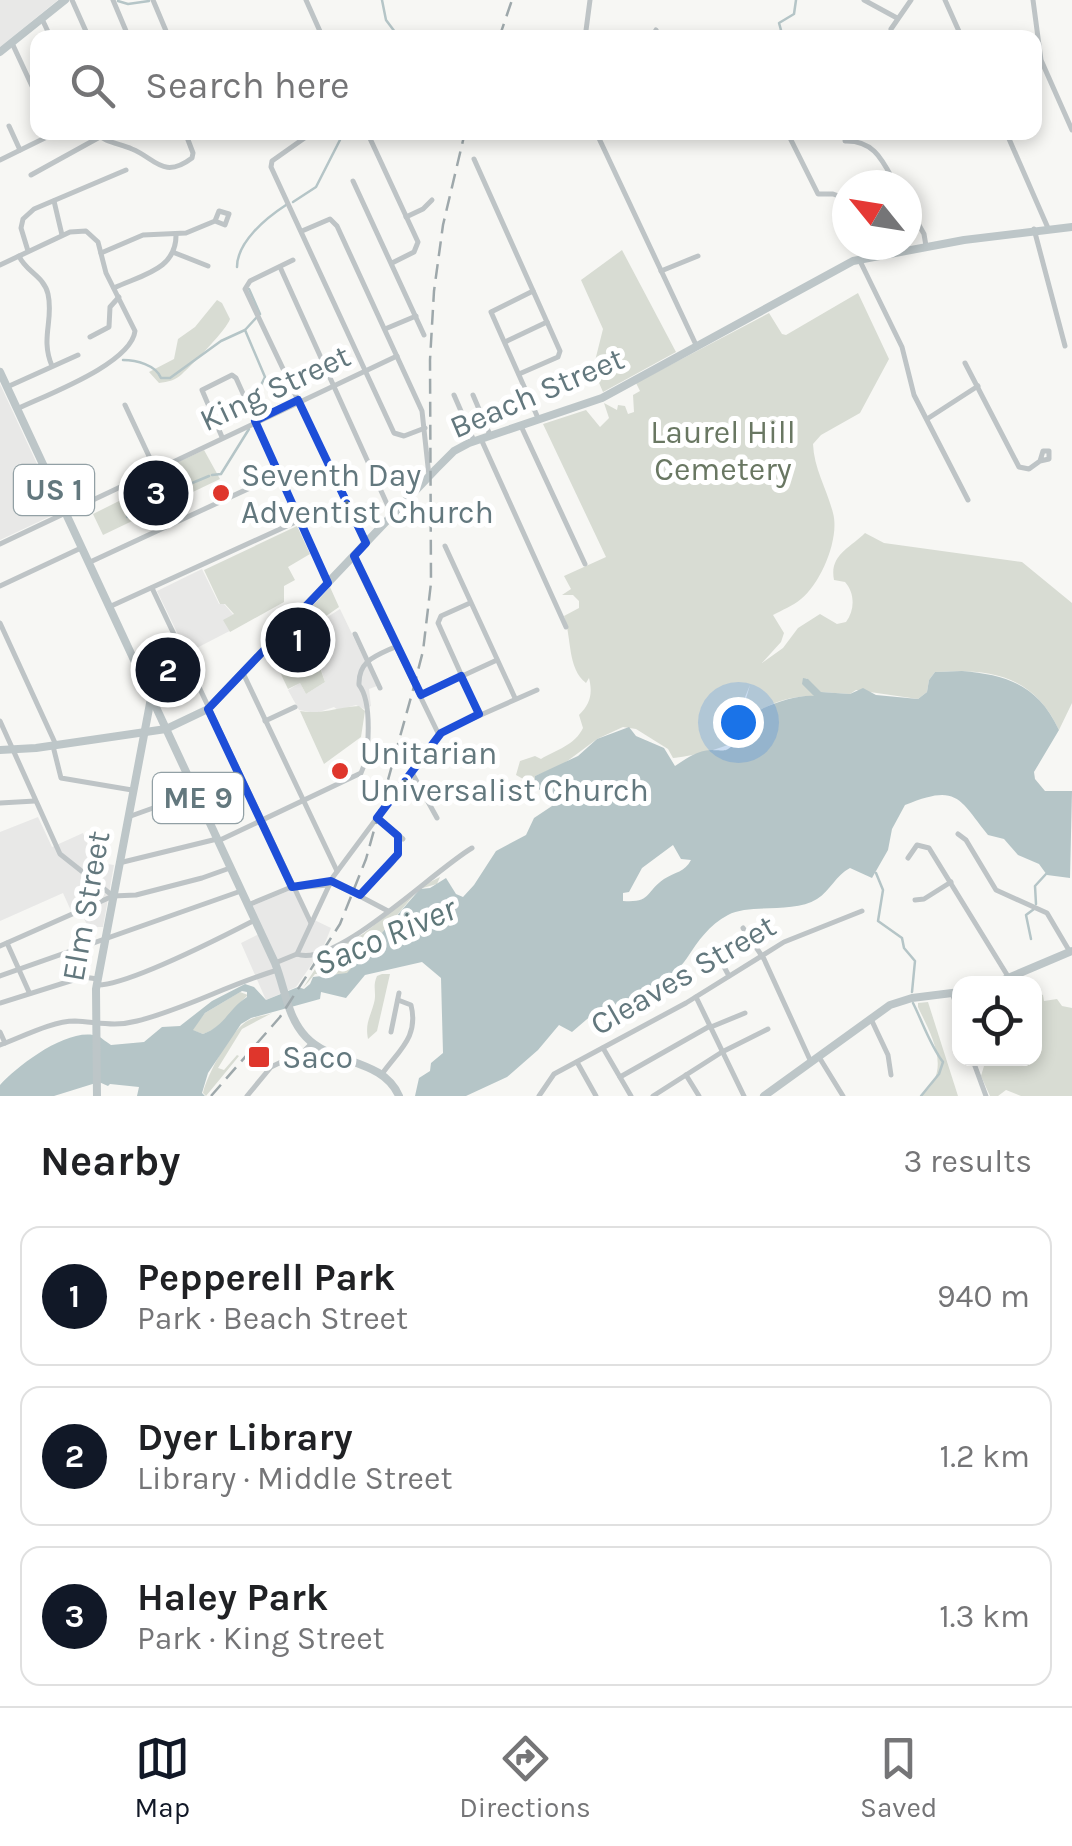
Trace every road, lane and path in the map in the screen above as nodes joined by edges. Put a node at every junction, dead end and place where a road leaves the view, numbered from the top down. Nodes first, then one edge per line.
1 (69, 0) edge
2 (113, 0) edge
3 (152, 0) edge
4 (306, 0) edge
5 (590, 0) edge
6 (864, 0) edge
7 (910, 0) edge
8 (945, 0) edge
9 (1032, 0) edge
10 (897, 18) junction
11 (42, 19) junction
12 (891, 29) dead end
13 (47, 30) edge
14 (85, 30) edge
15 (126, 30) edge
16 (165, 30) edge
17 (319, 30) edge
18 (586, 30) edge
19 (958, 30) edge
20 (1036, 30) edge
21 (12, 43) junction
22 (0, 52) edge
23 (1042, 61) edge
24 (30, 82) edge
25 (9, 126) dead end
26 (1072, 129) edge
27 (40, 140) edge
28 (88, 140) edge
29 (109, 140) edge
30 (188, 140) edge
31 (302, 140) edge
32 (370, 140) edge
33 (600, 140) edge
34 (790, 140) edge
35 (861, 140) edge
36 (1010, 140) edge
37 (20, 150) junction
38 (474, 159) dead end
39 (0, 160) edge
40 (126, 170) dead end
41 (887, 170) edge
42 (31, 175) dead end
43 (353, 181) dead end
44 (832, 196) edge
45 (54, 200) junction
46 (432, 200) dead end
47 (406, 216) junction
48 (215, 221) dead end
49 (1072, 227) edge
50 (1048, 228) junction
51 (1034, 229) junction
52 (922, 230) edge
53 (302, 231) junction
54 (176, 234) junction
55 (62, 236) junction
56 (926, 246) junction
57 (922, 247) edge
58 (28, 251) junction
59 (175, 252) junction
60 (101, 253) junction
61 (19, 256) junction
62 (698, 256) dead end
63 (294, 260) dead end
64 (856, 260) edge
65 (858, 260) edge
66 (392, 263) junction
67 (0, 265) edge
68 (208, 266) dead end
69 (280, 267) junction
70 (661, 271) junction
71 (114, 288) junction
72 (533, 291) junction
73 (119, 297) junction
74 (416, 316) junction
75 (547, 322) junction
76 (385, 329) junction
77 (424, 335) dead end
78 (90, 337) dead end
79 (504, 342) junction
80 (1065, 346) dead end
81 (697, 347) junction
82 (78, 355) dead end
83 (397, 356) junction
84 (965, 364) dead end
85 (52, 366) junction
86 (365, 369) junction
87 (0, 372) edge
88 (519, 374) junction
89 (333, 384) junction
90 (978, 386) junction
91 (7, 387) junction
92 (454, 395) dead end
93 (473, 395) dead end
94 (298, 400) junction
95 (125, 405) dead end
96 (17, 409) junction
97 (927, 419) junction
98 (255, 420) junction
99 (539, 421) junction
100 (521, 426) junction
101 (425, 428) junction
102 (222, 436) junction
103 (482, 438) junction
104 (1040, 461) dead end
105 (155, 470) junction
106 (280, 474) junction
107 (429, 476) junction
108 (968, 500) dead end
109 (64, 512) junction
110 (394, 512) junction
111 (300, 520) junction
112 (366, 543) junction
113 (0, 544) edge
114 (444, 546) dead end
115 (82, 548) junction
116 (352, 557) junction
117 (88, 563) junction
118 (584, 564) dead end
119 (328, 582) junction
120 (0, 586) edge
121 (152, 588) junction
122 (470, 603) junction
123 (109, 607) junction
124 (1, 626) edge
125 (566, 627) dead end
126 (355, 634) dead end
127 (397, 646) junction
128 (367, 660) junction
129 (497, 660) junction
130 (242, 674) junction
131 (461, 676) junction
132 (380, 688) dead end
133 (537, 690) dead end
134 (421, 696) junction
135 (151, 698) junction
136 (515, 698) junction
137 (155, 707) junction
138 (295, 707) dead end
139 (208, 709) junction
140 (479, 714) junction
141 (0, 721) edge
142 (265, 721) junction
143 (166, 729) junction
144 (143, 730) junction
145 (438, 735) junction
146 (54, 746) junction
147 (5, 750) edge
148 (420, 758) junction
149 (457, 758) dead end
150 (412, 771) junction
151 (132, 790) junction
152 (195, 792) junction
153 (35, 801) junction
154 (304, 802) junction
155 (0, 804) edge
156 (127, 816) junction
157 (377, 818) junction
158 (437, 818) dead end
159 (262, 822) junction
160 (958, 834) dead end
161 (218, 840) junction
162 (472, 848) dead end
163 (908, 858) dead end
164 (119, 863) junction
165 (230, 868) junction
166 (337, 871) junction
167 (951, 882) junction
168 (330, 883) junction
169 (292, 887) junction
170 (241, 891) junction
171 (360, 895) junction
172 (112, 896) junction
173 (915, 900) dead end
174 (248, 905) junction
175 (388, 911) junction
176 (862, 911) dead end
177 (255, 920) junction
178 (311, 923) junction
179 (744, 928) dead end
180 (104, 940) junction
181 (3, 945) edge
182 (716, 952) dead end
183 (1071, 952) edge
184 (298, 954) junction
185 (762, 956) junction
186 (276, 967) junction
187 (19, 968) junction
188 (0, 976) edge
189 (729, 976) junction
190 (1008, 976) edge
191 (1014, 976) edge
192 (97, 982) junction
193 (30, 992) junction
194 (952, 993) edge
195 (696, 997) junction
196 (0, 1003) edge
197 (745, 1013) dead end
198 (871, 1019) junction
199 (710, 1026) junction
200 (768, 1029) dead end
201 (94, 1030) junction
202 (0, 1032) edge
203 (391, 1032) dead end
204 (312, 1042) junction
205 (3, 1044) edge
206 (603, 1048) junction
207 (722, 1052) junction
208 (815, 1059) junction
209 (577, 1062) junction
210 (975, 1066) edge
211 (382, 1074) junction
212 (686, 1075) junction
213 (891, 1075) dead end
214 (620, 1078) junction
215 (97, 1093) edge
216 (247, 1096) edge
217 (399, 1096) edge
218 (539, 1096) edge
219 (596, 1096) edge
220 (631, 1096) edge
221 (654, 1096) edge
222 (699, 1096) edge
223 (744, 1096) edge
224 (764, 1096) edge
225 (842, 1096) edge
226 (986, 1096) edge

1 - 11 main road
1 - 14 street
2 - 15 street
3 - 16 street
4 - 17 street
5 - 18 street
6 - 10 street
7 - 10 street
8 - 19 street
9 - 20 street
10 - 12 street
11 - 13 street
11 - 21 main road
21 - 22 main road
21 - 24 street
23 - 26 street
25 - 37 street
27 - 37 street
28 - 42 street
29 - 30 street
31 - 53 street
32 - 47 street
33 - 70 street
34 - 44 street
35 - 41 street
36 - 50 street
37 - 39 street
38 - 72 street
40 - 45 street
43 - 66 street
45 - 55 street
45 - 58 street
46 - 47 street
47 - 66 street
48 - 54 street
49 - 50 main road, ME 9
50 - 51 main road, ME 9
51 - 56 main road, ME 9
51 - 80 street
52 - 56 street
53 - 76 street
53 - 86 street
54 - 59 street
54 - 60 street
55 - 58 street
55 - 60 street
56 - 57 main road, ME 9
58 - 61 street
59 - 68 street
59 - 71 street
60 - 71 street
61 - 67 street
61 - 85 street
62 - 70 street
63 - 69 street
64 - 81 main road, ME 9
65 - 97 street
66 - 74 street
69 - 89 street
69 - 94 street
70 - 81 street
71 - 73 street
72 - 75 street
72 - 79 street
73 - 78 street
73 - 96 street
74 - 76 street
74 - 77 street
75 - 79 street
75 - 88 street
76 - 83 street
79 - 88 street
81 - 99 main road, Beach Street / ME 9
82 - 85 street
83 - 86 street, King Street
83 - 101 street
84 - 90 street
85 - 91 street
86 - 89 street, King Street
86 - 101 street
87 - 91 main road, US 1
88 - 99 street
89 - 94 street, King Street
89 - 110 street
90 - 97 street
90 - 104 street
91 - 96 main road, US 1
92 - 103 street
93 - 103 street
94 - 98 street, King Street
94 - 112 street
95 - 105 street
96 - 109 main road, US 1
97 - 108 street
98 - 102 street, King Street
98 - 102 street
98 - 106 street
99 - 100 main road, Beach Street / ME 9
100 - 103 main road, Beach Street / ME 9
100 - 118 street
101 - 107 street
102 - 105 street, King Street
103 - 107 main road, Beach Street / ME 9
103 - 125 street
105 - 109 street, King Street
106 - 111 street
106 - 117 street
107 - 110 main road, Beach Street / ME 9
109 - 113 street, King Street
109 - 115 main road, US 1
110 - 112 main road, Beach Street / ME 9
111 - 119 street
111 - 121 street
112 - 116 main road, Beach Street / ME 9
114 - 122 street
115 - 117 main road, US 1
115 - 120 street
116 - 119 main road, Beach Street / ME 9
116 - 127 street
117 - 123 main road, US 1
119 - 130 main road, Beach Street / ME 9
121 - 123 street
121 - 139 street
122 - 129 street
122 - 131 street
123 - 135 main road, US 1
124 - 146 street
126 - 128 street
127 - 128 street
127 - 134 street
128 - 132 street
128 - 154 street
129 - 131 street
129 - 136 street
130 - 139 main road, Beach Street / ME 9
130 - 142 street
131 - 134 street
131 - 140 street
133 - 136 street
134 - 145 street
135 - 137 main road, US 1
135 - 144 main road, Elm Street
136 - 140 street
137 - 143 main road
137 - 144 main road, Elm Street
138 - 142 street
139 - 143 main road, Beach Street / ME 9
139 - 159 street
140 - 145 street
141 - 147 street
142 - 154 street
143 - 144 main road, Beach Street
143 - 152 main road, ME 9
144 - 146 main road, Beach Street
144 - 151 main road, Elm Street
145 - 148 street
146 - 147 main road, Beach Street
146 - 151 street
147 - 153 street
148 - 149 street
148 - 150 street
150 - 157 street
150 - 158 street
151 - 156 main road, Elm Street
152 - 156 street
152 - 161 main road, ME 9
153 - 155 street
153 - 172 street
154 - 159 street
154 - 166 street
156 - 164 main road, Elm Street
157 - 166 street
157 - 171 street
159 - 161 street
159 - 169 street
160 - 183 street
161 - 164 street
161 - 165 main road, ME 9
162 - 175 street
163 - 167 street
164 - 172 main road, Elm Street
165 - 170 main road, ME 9
165 - 172 street
166 - 168 street
167 - 173 street
167 - 190 street
168 - 169 street
168 - 171 street
168 - 178 street
169 - 174 street
169 - 178 street
170 - 174 main road, ME 9
170 - 180 street
171 - 175 street
172 - 180 main road, Elm Street
172 - 181 street
174 - 177 main road, ME 9
175 - 184 street
176 - 185 street, Cleaves Street
177 - 186 main road, ME 9
177 - 192 street
178 - 184 street
179 - 185 street
180 - 187 street
180 - 192 main road, Elm Street
181 - 187 street
182 - 189 street
183 - 191 main road
184 - 186 street
185 - 189 street, Cleaves Street
185 - 208 street
186 - 201 street
186 - 204 main road, ME 9
187 - 188 street
187 - 193 street
189 - 195 street, Cleaves Street
192 - 193 street
192 - 201 main road, Elm Street
193 - 196 street
194 - 198 main road
195 - 199 street
195 - 206 street, Cleaves Street
197 - 199 street
198 - 208 main road
198 - 213 street
199 - 207 street
199 - 214 street
200 - 207 street
201 - 205 street
201 - 215 main road, Elm Street
202 - 205 street
203 - 211 street
204 - 211 main road
204 - 216 street
206 - 209 street, Cleaves Street
206 - 214 street
207 - 212 street
207 - 223 street
208 - 224 main road
208 - 225 street
209 - 218 street, Cleaves Street
209 - 219 street
210 - 226 street
211 - 217 main road
212 - 221 street
212 - 222 street
214 - 220 street

